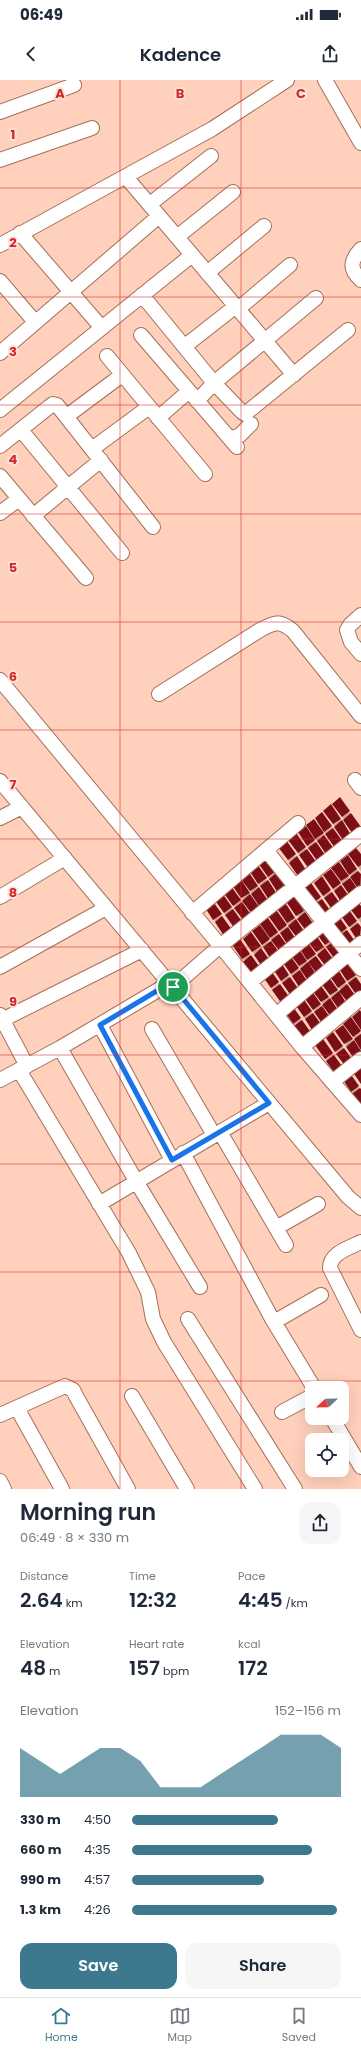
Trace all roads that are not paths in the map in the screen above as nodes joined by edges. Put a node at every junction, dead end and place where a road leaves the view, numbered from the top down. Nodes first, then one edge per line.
1 (287, 80) edge
2 (325, 80) edge
3 (270, 85) edge
4 (74, 86) dead end
5 (0, 112) edge
6 (92, 128) dead end
7 (361, 143) edge
8 (211, 156) dead end
9 (0, 160) edge
10 (126, 177) junction
11 (233, 192) dead end
12 (150, 204) junction
13 (159, 216) junction
14 (264, 226) dead end
15 (20, 233) junction
16 (177, 237) junction
17 (0, 245) edge
18 (361, 249) edge
19 (192, 255) junction
20 (290, 265) dead end
21 (207, 273) junction
22 (361, 280) edge
23 (0, 281) edge
24 (70, 292) junction
25 (142, 295) junction
26 (316, 298) dead end
27 (237, 308) junction
28 (35, 322) junction
29 (102, 328) junction
30 (348, 330) dead end
31 (141, 335) dead end
32 (265, 340) junction
33 (185, 346) junction
34 (1, 351) edge
35 (107, 356) dead end
36 (122, 374) junction
37 (294, 375) junction
38 (214, 383) junction
39 (193, 396) junction
40 (149, 406) junction
41 (0, 410) edge
42 (67, 416) junction
43 (158, 418) junction
44 (251, 424) dead end
45 (21, 430) junction
46 (0, 446) edge
47 (92, 449) junction
48 (101, 460) junction
49 (205, 474) dead end
50 (0, 476) edge
51 (68, 487) junction
52 (19, 498) junction
53 (0, 513) edge
54 (33, 516) junction
55 (153, 527) dead end
56 (122, 553) dead end
57 (86, 578) dead end
58 (361, 615) edge
59 (361, 654) edge
60 (0, 680) edge
61 (159, 694) dead end
62 (361, 716) edge
63 (0, 781) edge
64 (22, 807) junction
65 (0, 818) edge
66 (298, 823) dead end
67 (361, 834) edge
68 (266, 850) junction
69 (65, 858) junction
70 (295, 887) junction
71 (361, 893) edge
72 (0, 897) edge
73 (106, 908) junction
74 (192, 913) junction
75 (323, 922) junction
76 (361, 943) edge
77 (220, 946) junction
78 (142, 950) junction
79 (348, 953) junction
80 (0, 967) edge
81 (361, 969) edge
82 (250, 982) junction
83 (172, 985) junction
84 (361, 998) edge
85 (276, 1015) junction
86 (1, 1019) edge
87 (100, 1025) junction
88 (152, 1030) dead end
89 (302, 1047) junction
90 (60, 1048) junction
91 (361, 1059) edge
92 (23, 1068) junction
93 (0, 1080) edge
94 (332, 1082) junction
95 (269, 1103) junction
96 (360, 1113) edge
97 (217, 1134) junction
98 (178, 1156) junction
99 (136, 1181) junction
100 (99, 1204) junction
101 (318, 1204) dead end
102 (361, 1208) edge
103 (276, 1228) junction
104 (361, 1242) edge
105 (286, 1245) dead end
106 (200, 1287) dead end
107 (322, 1295) dead end
108 (188, 1320) dead end
109 (274, 1322) junction
110 (361, 1328) edge
111 (310, 1381) edge
112 (132, 1396) dead end
113 (305, 1400) edge
114 (17, 1408) junction
115 (282, 1412) dead end
116 (0, 1415) edge
117 (336, 1425) edge
118 (361, 1467) edge
119 (0, 1481) edge
120 (4, 1489) edge
121 (62, 1489) edge
122 (128, 1489) edge
123 (187, 1489) edge
124 (255, 1489) edge
125 (296, 1489) edge

1 - 3 street
2 - 7 street
3 - 10 street
4 - 5 street
6 - 9 street
8 - 12 street
10 - 12 street
10 - 15 street
11 - 16 street
12 - 13 street
13 - 16 street
13 - 24 street
14 - 21 street
15 - 17 street
15 - 24 street
16 - 19 street
18 - 22 street
19 - 21 street
19 - 25 street
20 - 27 street
21 - 27 street
23 - 28 street
24 - 28 street
24 - 29 street
25 - 29 street
25 - 33 street
26 - 32 street
27 - 32 street
27 - 33 street
28 - 34 street
29 - 41 street
30 - 37 street
31 - 39 street
32 - 37 street
32 - 38 street
33 - 38 street
35 - 36 street
36 - 40 street
36 - 42 street
37 - 38 street
38 - 39 street
39 - 43 street
39 - 44 street
40 - 43 street
40 - 47 street
42 - 45 street
42 - 47 street
43 - 49 street
45 - 46 street
45 - 51 street
47 - 48 street
48 - 51 street
48 - 55 street
50 - 52 street
51 - 54 street
51 - 56 street
52 - 53 street
52 - 54 street
54 - 57 street
58 - 59 street
60 - 74 street
61 - 62 street
63 - 64 street
64 - 65 street
64 - 69 street
66 - 68 street
67 - 70 street
68 - 70 street
68 - 74 street
69 - 72 street
69 - 73 street
70 - 75 street
70 - 77 street
71 - 75 street
73 - 78 street
73 - 80 street
74 - 77 street
75 - 79 street
75 - 82 street
76 - 79 street
77 - 82 street
77 - 83 street
78 - 83 street
78 - 86 street
79 - 81 street
79 - 85 street
82 - 85 street
83 - 87 street
83 - 95 street
84 - 89 street
85 - 89 street
86 - 92 street
87 - 90 street
87 - 98 street
88 - 97 street
89 - 94 street
90 - 92 street
90 - 99 street
91 - 94 street
92 - 93 street
92 - 100 street
94 - 96 street
95 - 97 street
95 - 102 street
97 - 98 street
97 - 103 street
98 - 99 street
98 - 109 street
99 - 100 street
99 - 106 street
100 - 124 street
101 - 103 street
103 - 105 street
104 - 110 street
107 - 109 street
108 - 125 street
109 - 111 street
112 - 123 street
113 - 115 street
114 - 116 street
114 - 121 street
114 - 122 street
117 - 118 street
119 - 120 street

